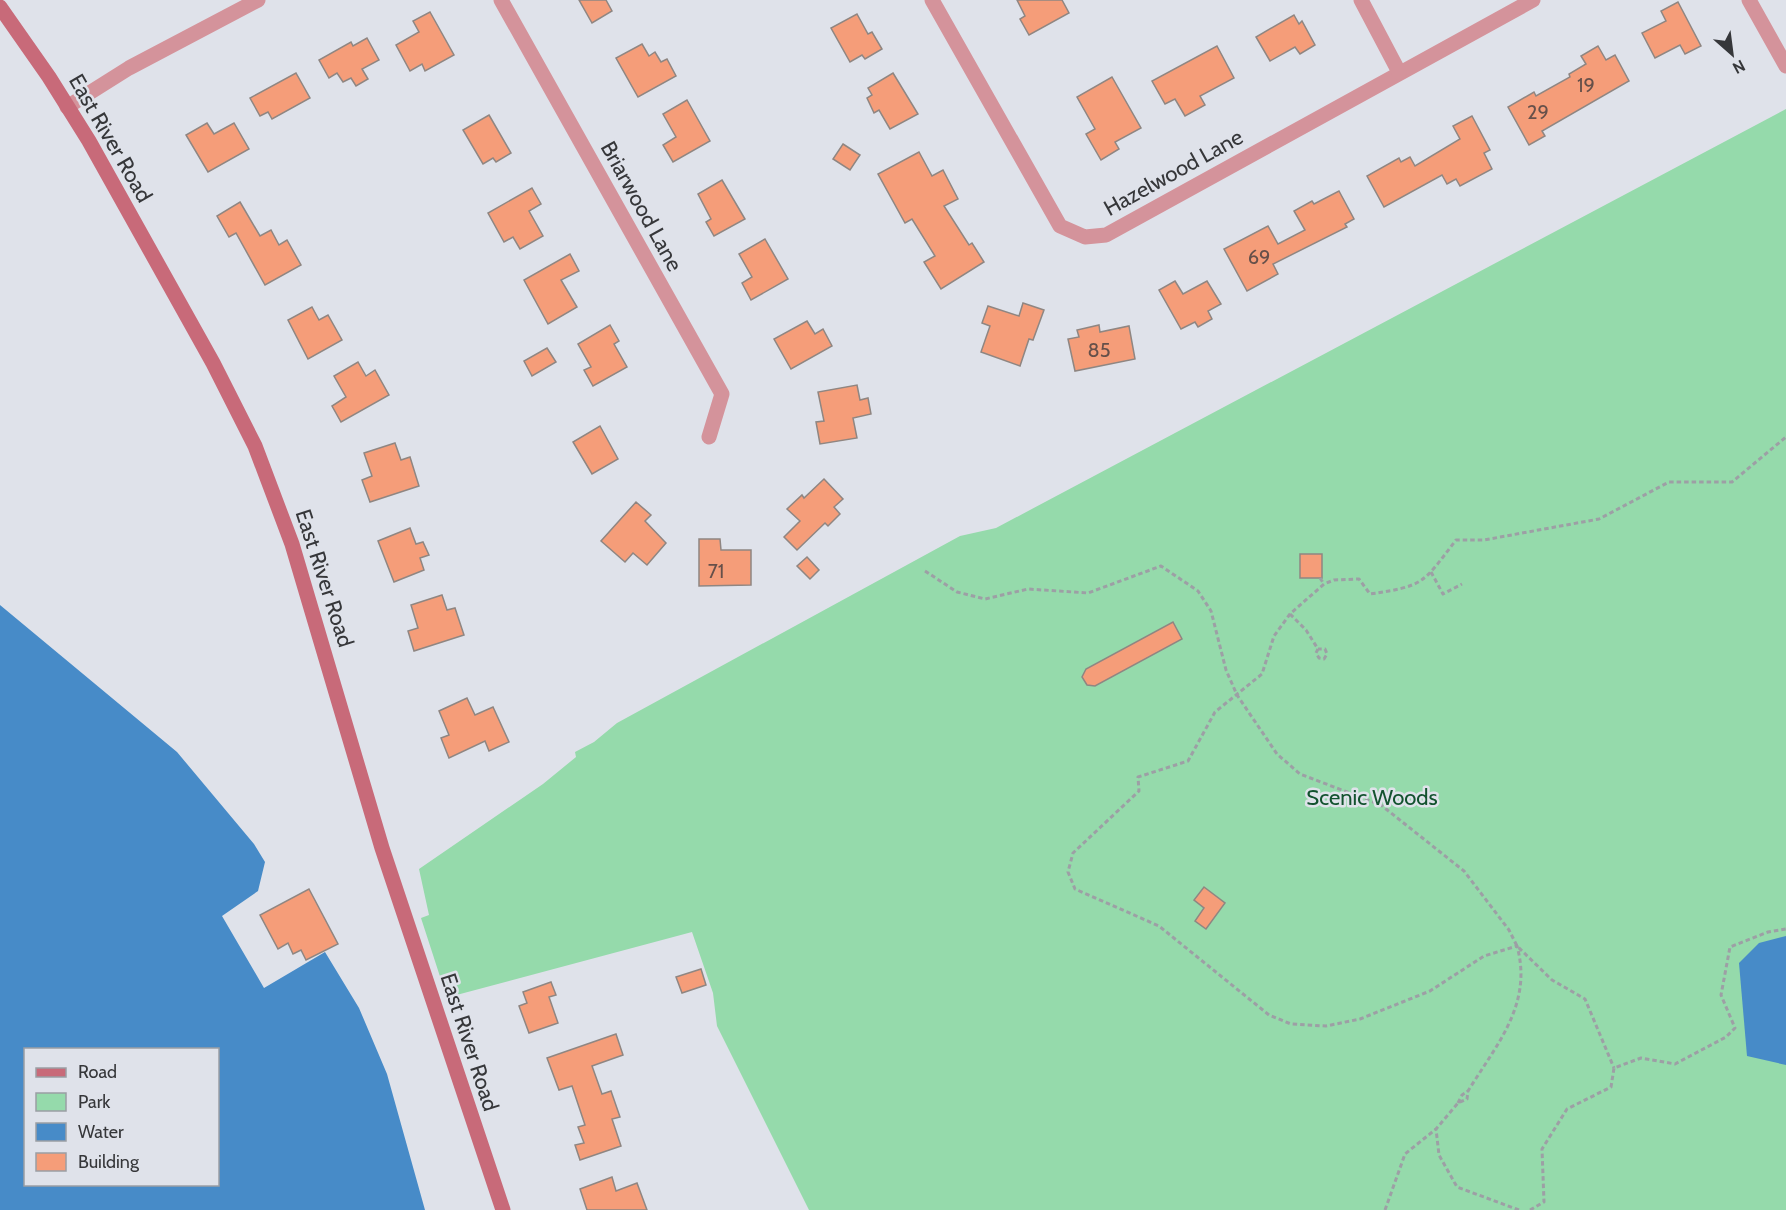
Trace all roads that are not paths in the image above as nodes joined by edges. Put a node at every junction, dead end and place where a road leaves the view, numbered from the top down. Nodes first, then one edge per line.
1 (258, 0) edge
2 (501, 0) edge
3 (932, 0) edge
4 (1361, 0) edge
5 (1533, 0) edge
6 (1749, 0) edge
7 (0, 7) edge
8 (1786, 66) edge
9 (1400, 72) junction
10 (67, 107) junction
11 (709, 437) dead end
12 (503, 1210) edge

1 - 10 street
2 - 11 street, Briarwood Lane
3 - 9 street, Hazelwood Lane
4 - 9 street
5 - 9 street, Hazelwood Lane
6 - 8 street
7 - 10 main road, East River Road
10 - 12 main road, East River Road

